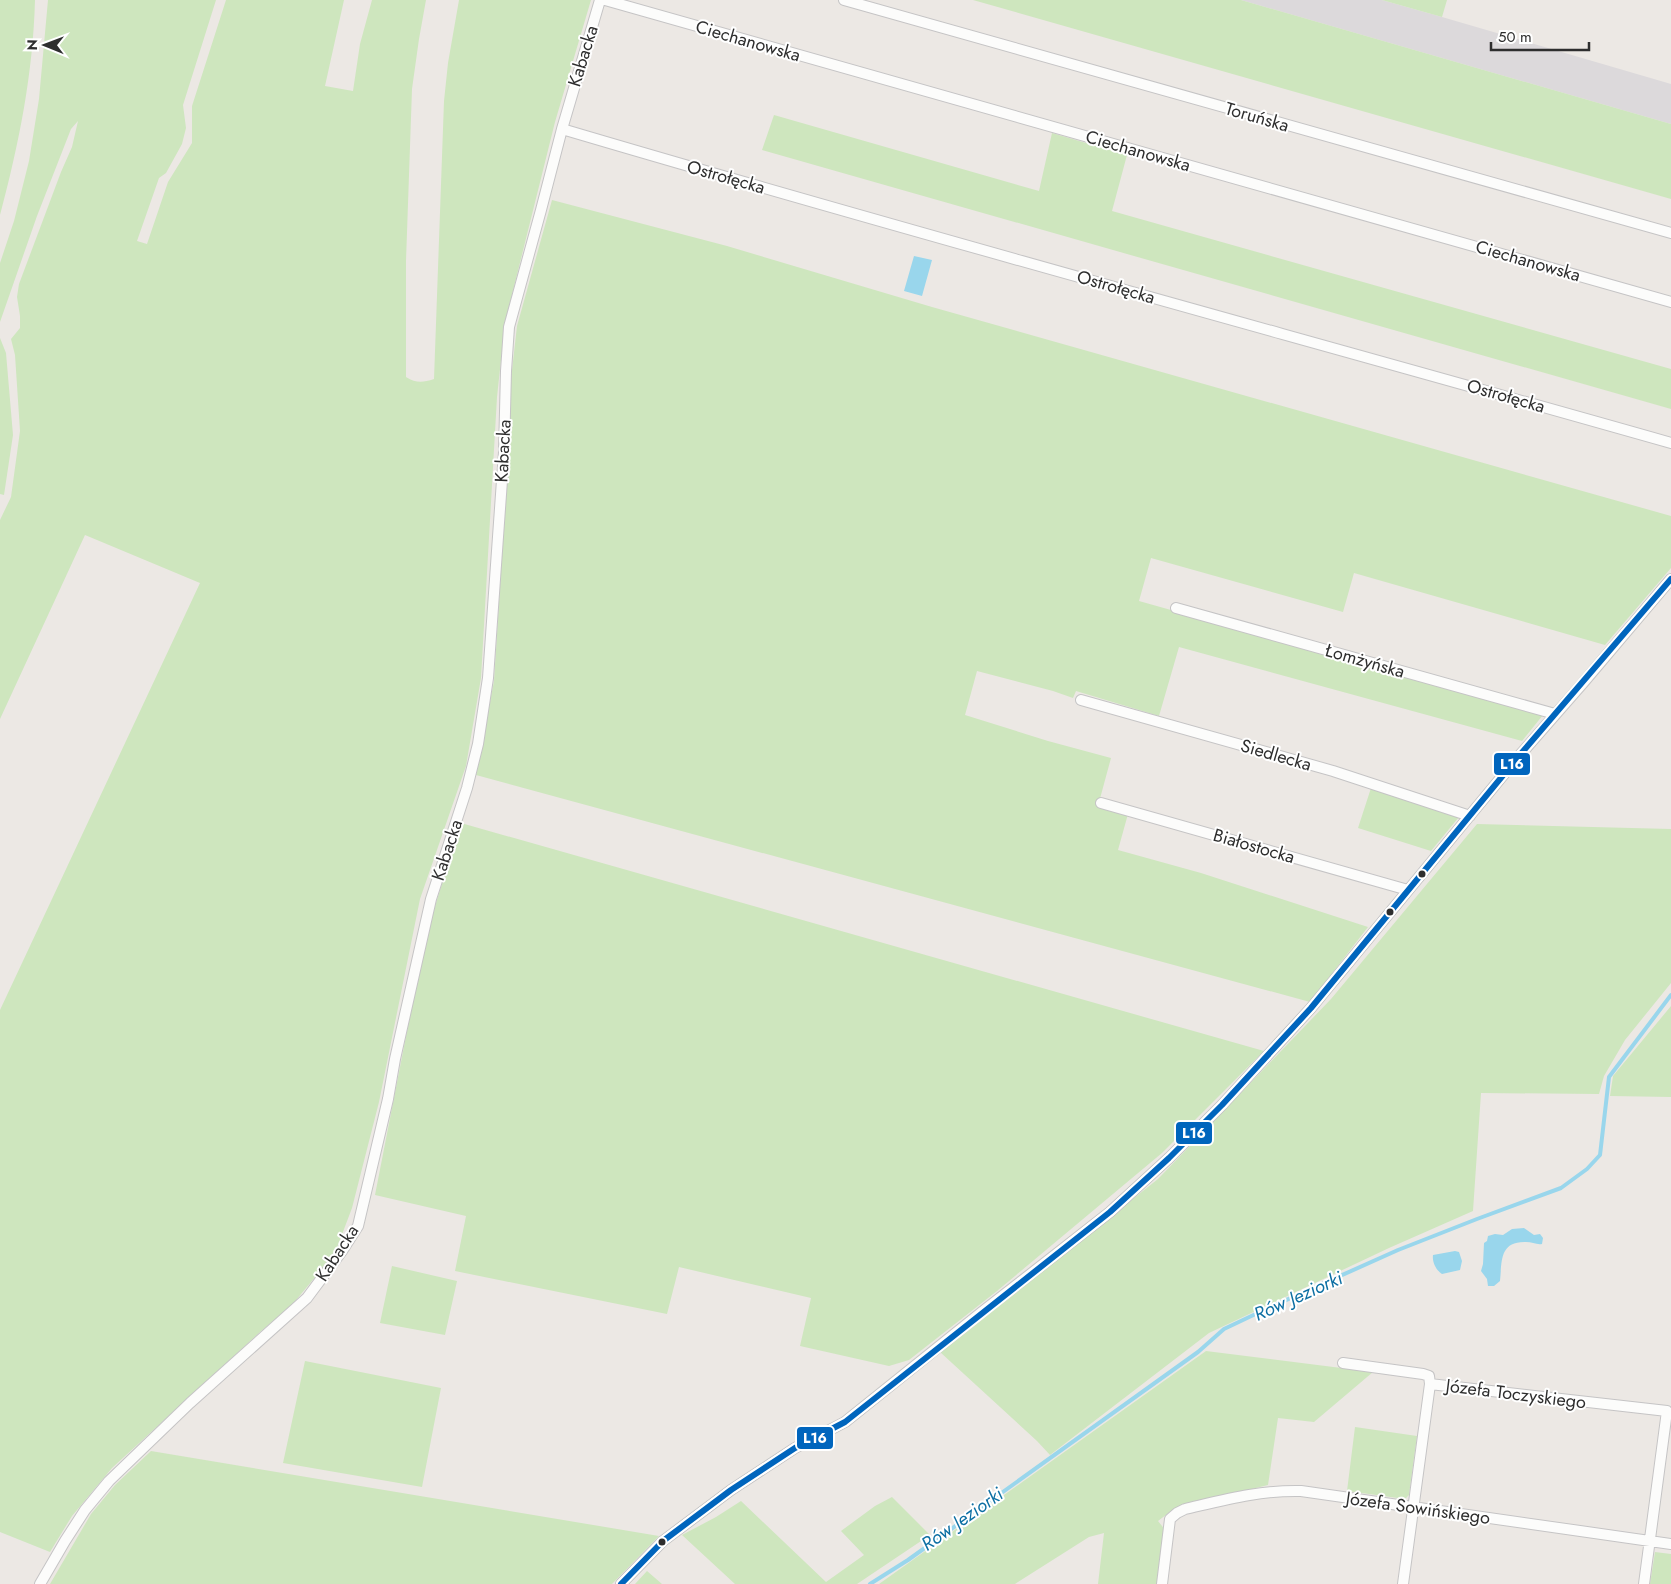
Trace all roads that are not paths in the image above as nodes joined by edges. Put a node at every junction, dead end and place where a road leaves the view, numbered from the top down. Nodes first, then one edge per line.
1 (600, 0) edge
2 (605, 0) edge
3 (844, 0) edge
4 (562, 129) junction
5 (1671, 233) edge
6 (1671, 302) edge
7 (1671, 443) edge
8 (1671, 578) edge
9 (1176, 608) dead end
10 (1081, 700) dead end
11 (1555, 714) junction
12 (1101, 803) dead end
13 (1470, 816) junction
14 (1408, 890) junction
15 (1343, 1363) dead end
16 (1430, 1384) junction
17 (1414, 1508) junction
18 (1650, 1541) junction
19 (1671, 1544) edge
20 (40, 1584) edge
21 (621, 1584) edge
22 (1162, 1584) edge
23 (1403, 1584) edge
24 (1644, 1584) edge

1 - 4 street, Kabacka
2 - 6 street, Ciechanowska
3 - 5 street, Toruńska
4 - 7 street, Ostrołęcka
4 - 20 street, Kabacka
8 - 11 street
9 - 11 street, Łomżyńska
10 - 13 street, Siedlecka
11 - 13 street
12 - 14 street, Białostocka
13 - 14 street
14 - 21 street
15 - 16 street, Józefa Toczyskiego
16 - 17 street
16 - 18 street, Józefa Toczyskiego
17 - 18 street, Józefa Sowińskiego
17 - 22 street, Józefa Sowińskiego
17 - 23 street
18 - 19 street, Józefa Sowińskiego
18 - 24 street

